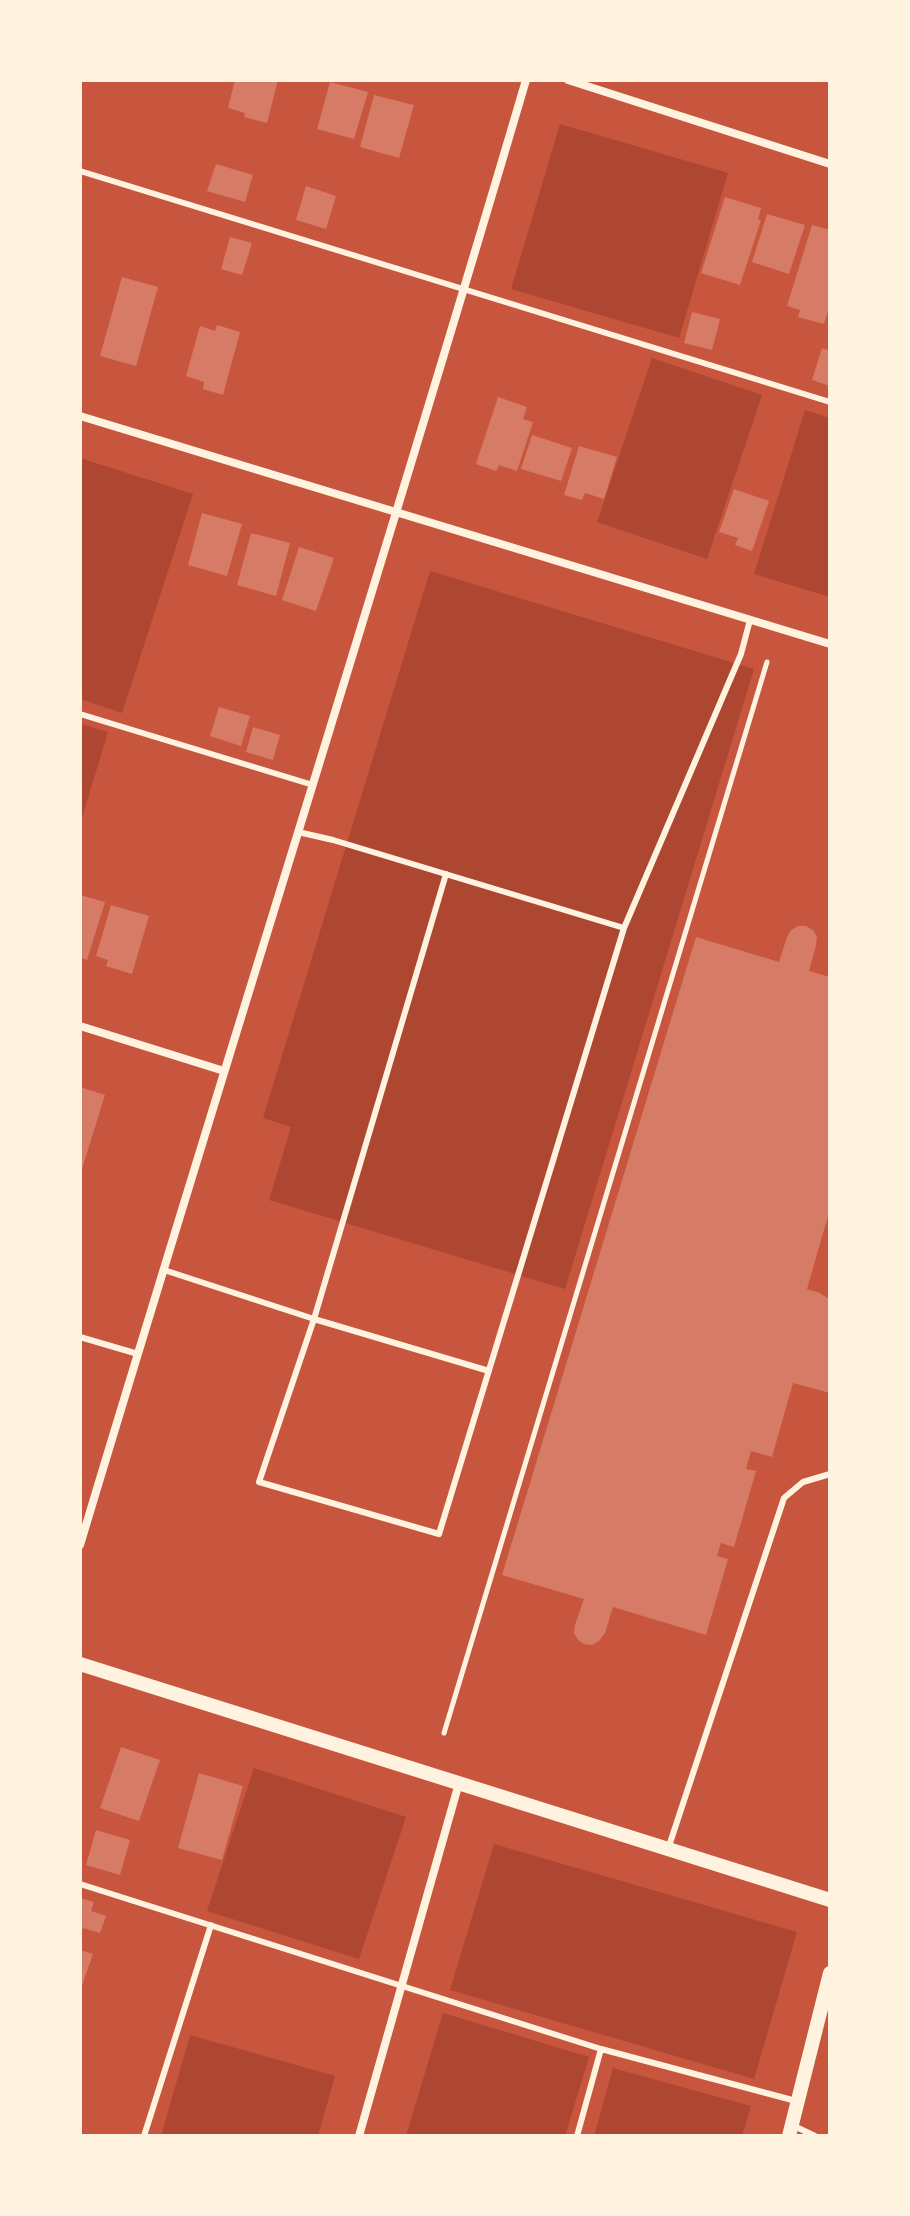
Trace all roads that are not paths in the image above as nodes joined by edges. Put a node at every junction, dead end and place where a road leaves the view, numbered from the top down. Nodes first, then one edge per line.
1 (526, 80) edge
2 (568, 80) edge
3 (830, 164) edge
4 (80, 171) edge
5 (463, 288) junction
6 (830, 402) edge
7 (80, 416) edge
8 (397, 514) junction
9 (750, 620) junction
10 (830, 644) edge
11 (80, 714) edge
12 (313, 785) junction
13 (298, 832) junction
14 (446, 874) junction
15 (624, 928) junction
16 (80, 1026) edge
17 (224, 1071) junction
18 (164, 1270) junction
19 (314, 1319) junction
20 (80, 1337) edge
21 (138, 1354) junction
22 (489, 1371) junction
23 (830, 1474) edge
24 (80, 1545) edge
25 (80, 1664) edge
26 (459, 1783) junction
27 (668, 1849) junction
28 (80, 1884) edge
29 (830, 1900) edge
30 (211, 1925) junction
31 (830, 1973) edge
32 (402, 1986) junction
33 (601, 2049) junction
34 (798, 2101) junction
35 (791, 2130) edge
36 (144, 2136) edge
37 (359, 2136) edge
38 (577, 2136) edge
39 (815, 2136) edge

1 - 5 street
2 - 3 street
4 - 5 lane
5 - 6 lane
5 - 8 street
7 - 8 street
8 - 9 street
8 - 12 street
9 - 10 street
9 - 15 lane
11 - 12 lane
12 - 13 street
13 - 14 lane
13 - 17 street
14 - 15 lane
14 - 19 lane
15 - 22 lane
16 - 17 street
17 - 18 street
18 - 19 lane
18 - 21 street
19 - 22 lane
19 - 22 lane
20 - 21 lane
21 - 24 street
23 - 27 lane
25 - 26 street
26 - 27 street
26 - 32 street
27 - 29 street
28 - 30 lane
30 - 32 lane
30 - 36 lane
31 - 34 street
32 - 33 lane
32 - 37 street
33 - 34 lane
33 - 38 lane
34 - 35 street
35 - 39 lane

